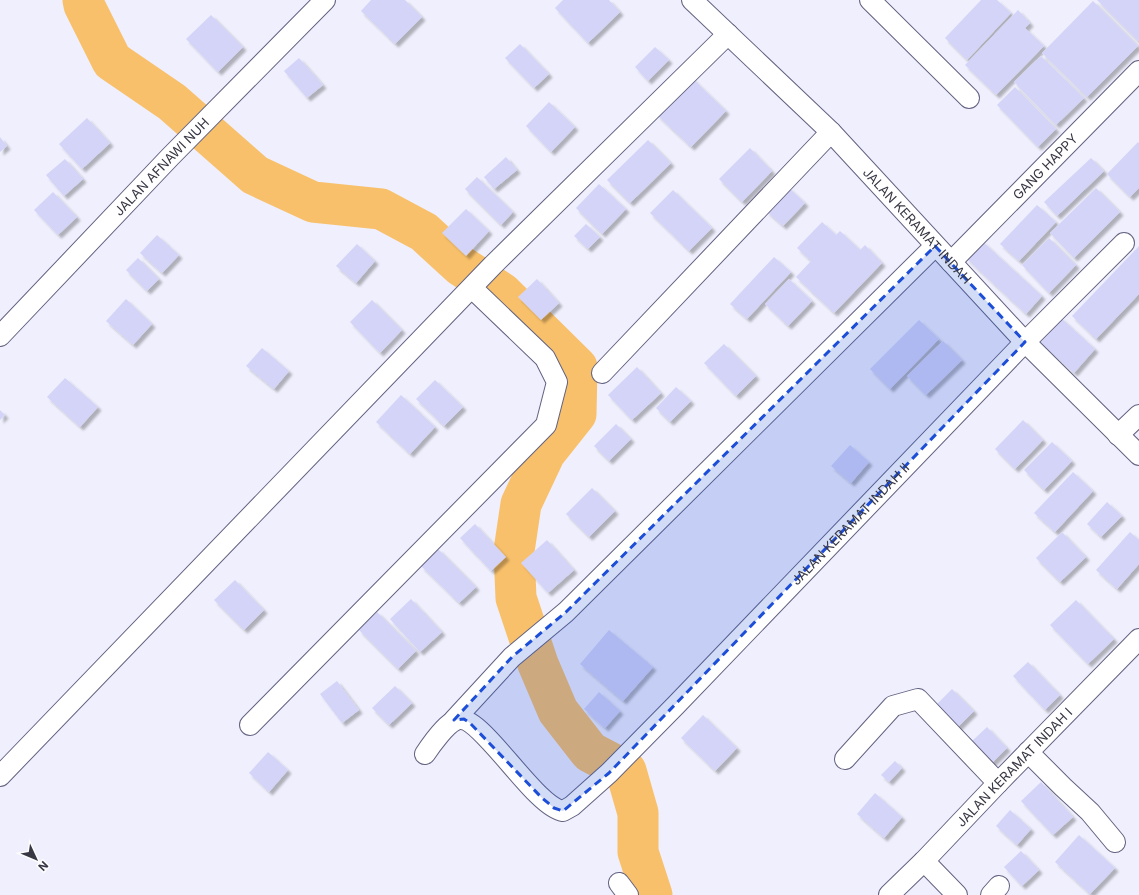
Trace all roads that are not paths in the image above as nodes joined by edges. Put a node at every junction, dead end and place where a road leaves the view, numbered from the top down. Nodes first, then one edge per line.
1 (325, 0) edge
2 (692, 0) edge
3 (870, 0) edge
4 (728, 34) junction
5 (1139, 71) edge
6 (969, 98) dead end
7 (831, 132) junction
8 (1124, 243) dead end
9 (935, 246) junction
10 (951, 262) junction
11 (475, 285) junction
12 (0, 336) edge
13 (1025, 342) junction
14 (602, 373) dead end
15 (1139, 415) edge
16 (1118, 435) junction
17 (1139, 456) edge
18 (1139, 639) edge
19 (454, 720) junction
20 (250, 725) dead end
21 (1028, 752) junction
22 (425, 754) dead end
23 (845, 759) dead end
24 (0, 776) edge
25 (998, 783) junction
26 (1115, 842) dead end
27 (924, 862) junction
28 (889, 895) edge
29 (957, 895) edge

1 - 12 street, JALAN AFNAWI NUH
2 - 4 street, JALAN KERAMAT INDAH
3 - 6 street
4 - 7 street, JALAN KERAMAT INDAH
4 - 11 street
5 - 10 street, GANG HAPPY
7 - 9 street, JALAN KERAMAT INDAH
7 - 14 street
8 - 13 street, JALAN KERAMAT INDAH II
9 - 10 street, JALAN KERAMAT INDAH
9 - 19 street
10 - 13 street, JALAN KERAMAT INDAH
11 - 20 street
11 - 24 street
13 - 16 street, JALAN KERAMAT INDAH
13 - 19 street, JALAN KERAMAT INDAH II
15 - 16 street
16 - 17 street, JALAN KERAMAT INDAH
18 - 21 street, JALAN KERAMAT INDAH I
19 - 22 street
21 - 25 street, JALAN KERAMAT INDAH I
21 - 26 street
23 - 25 street
25 - 27 street, JALAN KERAMAT INDAH I
27 - 28 street, JALAN KERAMAT INDAH I
27 - 29 street

